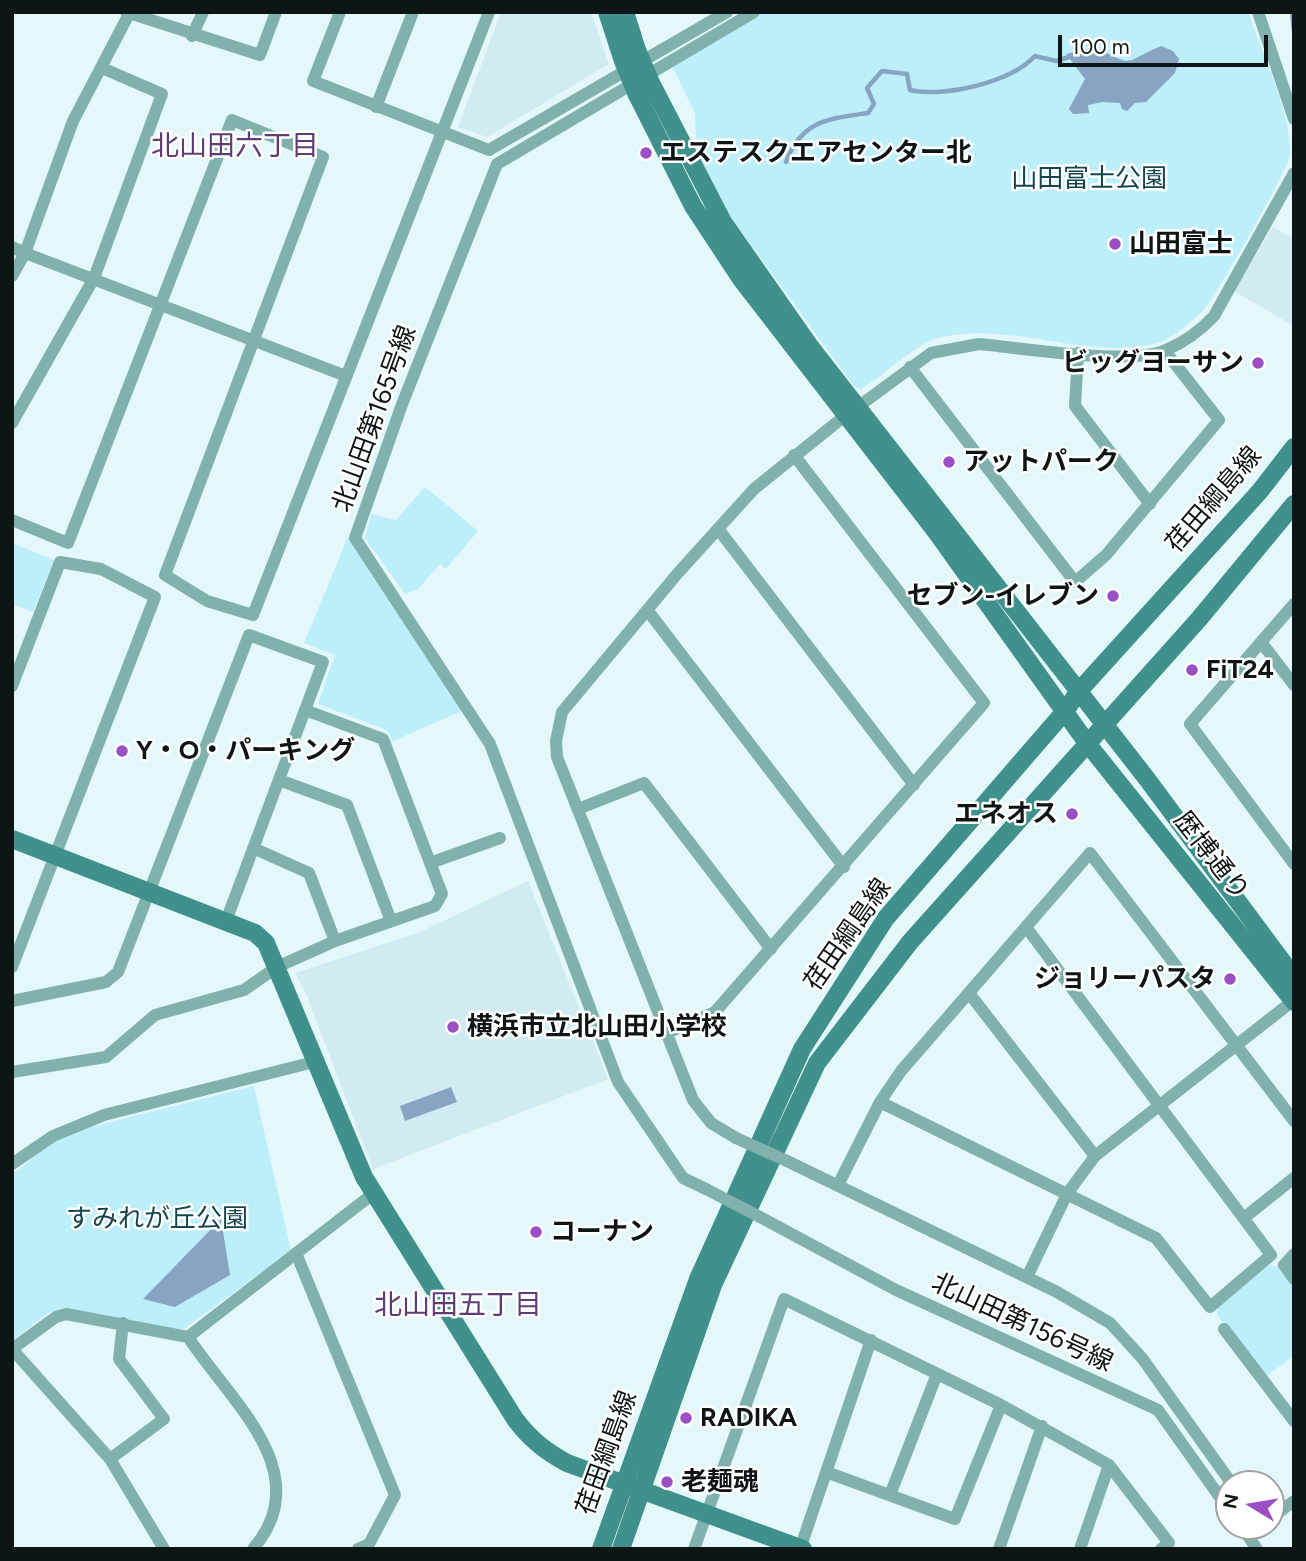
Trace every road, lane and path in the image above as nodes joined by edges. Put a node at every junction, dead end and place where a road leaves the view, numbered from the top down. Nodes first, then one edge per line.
1 (203, 12) edge
2 (276, 12) edge
3 (340, 12) edge
4 (413, 12) edge
5 (489, 12) edge
6 (607, 12) edge
7 (625, 12) edge
8 (727, 12) edge
9 (754, 12) edge
10 (1258, 12) edge
11 (129, 13) edge
12 (192, 36) junction
13 (630, 56) junction
14 (102, 68) junction
15 (651, 79) junction
16 (376, 107) junction
17 (1294, 119) edge
18 (442, 134) junction
19 (1294, 173) edge
20 (12, 247) edge
21 (25, 253) junction
22 (12, 276) edge
23 (94, 278) junction
24 (160, 303) junction
25 (255, 340) junction
26 (1165, 351) junction
27 (1078, 353) junction
28 (910, 367) junction
29 (346, 376) junction
30 (852, 411) junction
31 (12, 423) edge
32 (1294, 447) edge
33 (794, 455) junction
34 (1150, 504) junction
35 (1294, 504) edge
36 (12, 520) edge
37 (719, 530) junction
38 (1294, 604) edge
39 (648, 611) junction
40 (1261, 642) junction
41 (1294, 685) edge
42 (12, 687) edge
43 (1077, 692) junction
44 (305, 710) junction
45 (1066, 710) junction
46 (1102, 725) junction
47 (1087, 743) junction
48 (279, 780) junction
49 (914, 785) junction
50 (578, 809) junction
51 (500, 838) dead end
52 (12, 839) edge
53 (253, 848) junction
54 (54, 855) junction
55 (430, 863) junction
56 (1294, 864) edge
57 (844, 867) junction
58 (537, 873) joint
59 (149, 892) junction
60 (226, 921) junction
61 (391, 922) junction
62 (1026, 927) junction
63 (335, 941) junction
64 (771, 949) junction
65 (12, 967) edge
66 (277, 967) junction
67 (1294, 977) edge
68 (970, 993) junction
69 (12, 1001) edge
70 (1293, 1001) edge
71 (667, 1033) junction
72 (1236, 1046) junction
73 (318, 1061) junction
74 (12, 1071) edge
75 (880, 1101) junction
76 (1159, 1105) junction
77 (1294, 1121) edge
78 (1095, 1156) junction
79 (12, 1164) edge
80 (1294, 1178) edge
81 (838, 1185) junction
82 (374, 1193) junction
83 (1067, 1194) junction
84 (1245, 1217) junction
85 (296, 1252) junction
86 (1294, 1254) edge
87 (1027, 1277) junction
88 (1294, 1279) edge
89 (123, 1323) junction
90 (1224, 1329) dead end
91 (188, 1336) junction
92 (871, 1340) junction
93 (12, 1349) edge
94 (937, 1374) junction
95 (1001, 1405) junction
96 (1294, 1421) edge
97 (1042, 1426) junction
98 (110, 1459) junction
99 (1110, 1465) junction
100 (1223, 1470) edge
101 (826, 1472) junction
102 (624, 1484) junction
103 (1215, 1490) edge
104 (643, 1491) junction
105 (891, 1495) junction
106 (707, 1515) junction
107 (801, 1548) edge
108 (164, 1549) edge
109 (253, 1549) edge
110 (358, 1549) edge
111 (601, 1549) edge
112 (621, 1549) edge
113 (694, 1549) edge
114 (999, 1549) edge
115 (1080, 1549) edge
116 (1161, 1549) edge

1 - 12 street
2 - 12 street
3 - 16 street
4 - 16 street
5 - 18 street
6 - 13 street
7 - 13 street
8 - 18 street
9 - 15 street
10 - 17 street
11 - 12 street
11 - 14 street
13 - 15 street, bridge
13 - 30 street, bridge
14 - 21 street
14 - 23 street
15 - 30 street
15 - 58 street, 北山田第165号線
16 - 18 street
18 - 29 street
19 - 26 street
20 - 21 street
21 - 22 street
21 - 23 street
23 - 24 street
23 - 31 street
24 - 25 street
24 - 25 street
24 - 36 street
25 - 29 street
25 - 29 street
26 - 27 street
26 - 34 street
27 - 28 street
27 - 34 street
28 - 30 street
28 - 34 street
30 - 33 street
30 - 43 street, 歴博通り
30 - 45 street, 歴博通り
32 - 43 street, 荏田綱島線
33 - 37 street
33 - 49 street
35 - 46 street
37 - 39 street
37 - 49 street
38 - 40 street
39 - 50 street
39 - 57 street
40 - 41 street
40 - 56 street
42 - 54 street
43 - 45 street, 荏田綱島線
43 - 46 street, 歴博通り
44 - 48 street
44 - 55 street
44 - 59 street
45 - 47 street, 歴博通り
45 - 102 street, 荏田綱島線
46 - 47 street, 荏田綱島線
46 - 67 street, 歴博通り
47 - 70 street, 歴博通り
47 - 104 street, 荏田綱島線
48 - 53 street
48 - 61 street
49 - 57 street
50 - 64 street
50 - 71 street
51 - 55 street
52 - 54 street
53 - 60 street
53 - 63 street
54 - 59 street
54 - 65 street
55 - 61 street
57 - 64 street
58 - 103 street, 北山田第156号線, bridge
59 - 60 street
59 - 69 street
60 - 66 street
61 - 63 street
62 - 68 street
62 - 72 street
62 - 76 street
63 - 66 street
64 - 71 street
66 - 73 street
66 - 74 street
68 - 75 street
68 - 78 street
70 - 72 street
71 - 81 street, bridge
72 - 76 street
72 - 77 street
73 - 79 street
73 - 82 street
75 - 81 street
75 - 83 street
76 - 78 street
76 - 84 street
78 - 83 street
80 - 84 street
81 - 87 street
82 - 85 street
82 - 102 street
83 - 84 street
83 - 87 street
85 - 91 street
85 - 110 street
86 - 88 street
87 - 100 street
89 - 91 street
89 - 93 street
89 - 98 street
90 - 96 street
91 - 109 street
92 - 94 street
92 - 101 street
92 - 106 street
93 - 98 street
94 - 95 street
94 - 105 street
95 - 97 street
95 - 105 street
97 - 99 street
97 - 114 street
98 - 108 street
99 - 115 street
99 - 116 street
101 - 105 street
101 - 107 street
102 - 104 street
102 - 111 street, 荏田綱島線
104 - 106 street
104 - 112 street, 荏田綱島線
106 - 107 street
106 - 113 street

